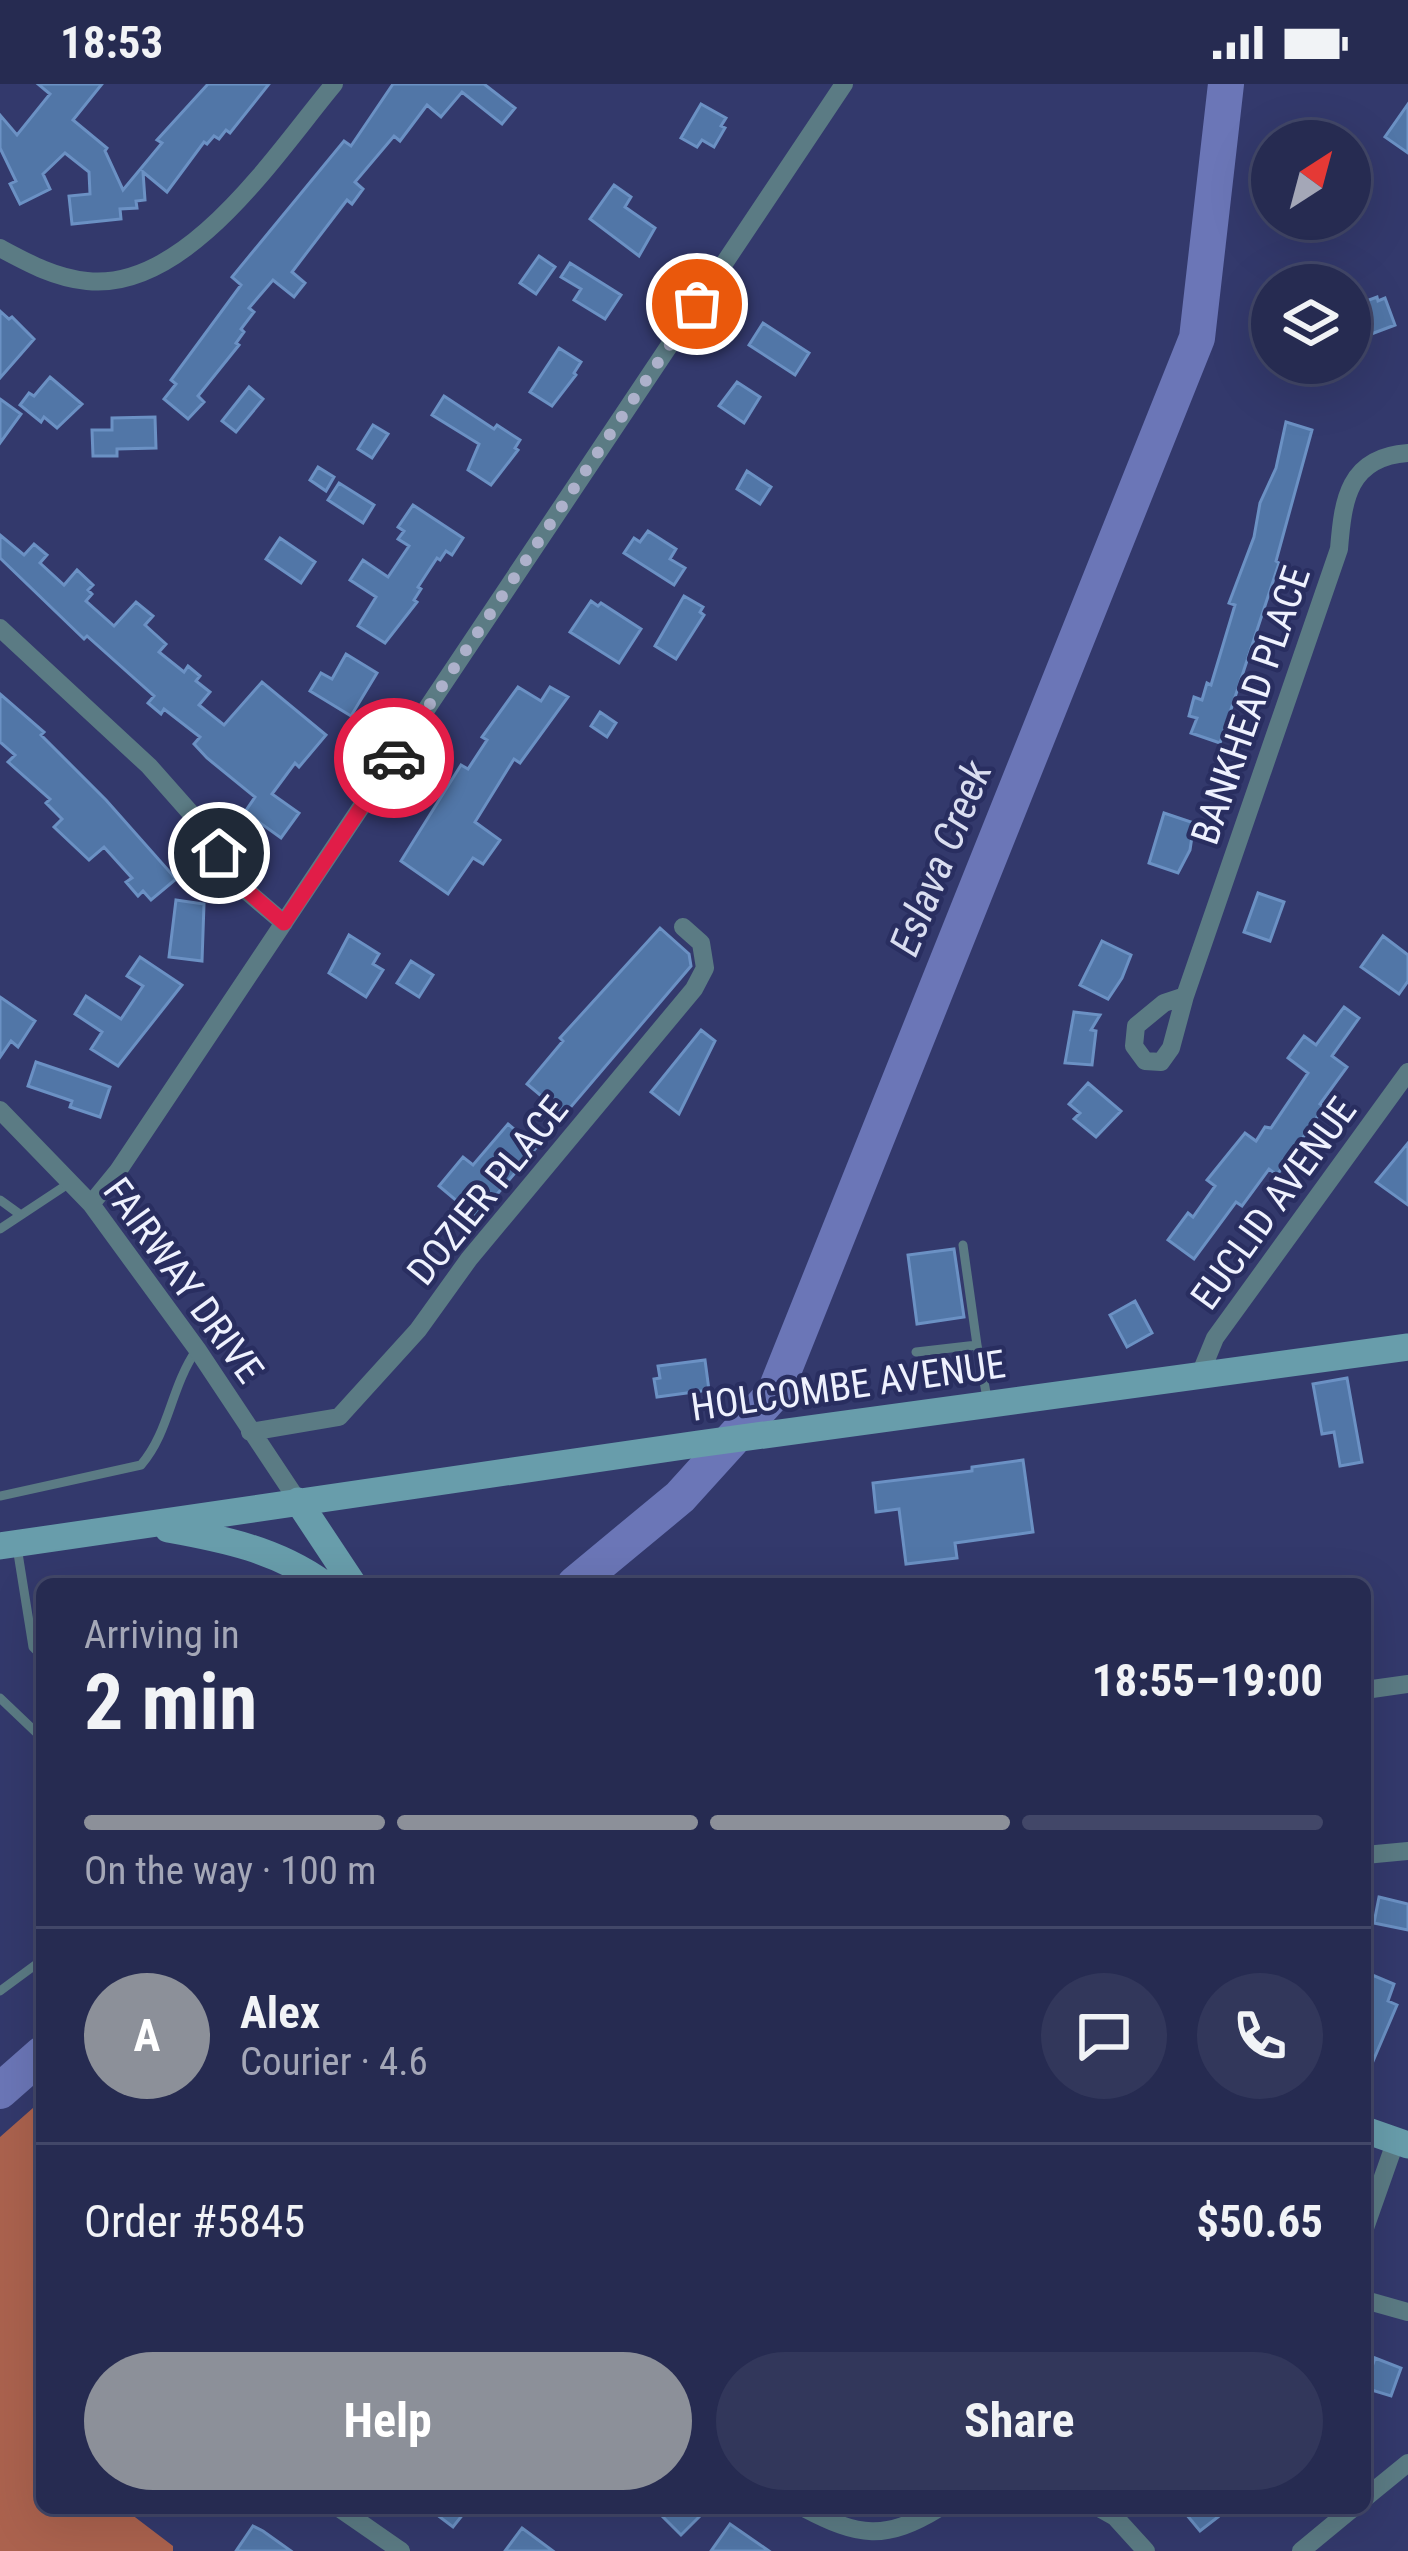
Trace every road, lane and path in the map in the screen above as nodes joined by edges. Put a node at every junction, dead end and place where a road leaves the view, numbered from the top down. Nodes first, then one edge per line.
1 (334, 84) edge
2 (844, 84) edge
3 (0, 248) edge
4 (1400, 454) edge
5 (0, 628) edge
6 (284, 923) junction
7 (683, 928) dead end
8 (1185, 996) dead end
9 (1408, 1072) edge
10 (0, 1110) edge
11 (72, 1182) junction
12 (0, 1200) edge
13 (91, 1204) junction
14 (18, 1213) junction
15 (0, 1228) edge
16 (963, 1245) dead end
17 (977, 1345) junction
18 (1408, 1347) edge
19 (197, 1349) junction
20 (916, 1352) dead end
21 (1199, 1377) junction
22 (988, 1405) junction
23 (250, 1432) junction
24 (0, 1496) edge
25 (298, 1501) junction
26 (146, 1525) junction
27 (8, 1545) edge
28 (314, 1578) edge
29 (348, 1578) edge
30 (36, 1599) edge
31 (26, 1600) junction
32 (36, 1650) edge
33 (1408, 1684) edge
34 (1371, 1689) edge
35 (0, 1698) edge
36 (36, 1732) edge
37 (1408, 1851) edge
38 (1371, 1854) edge
39 (36, 1964) edge
40 (0, 1990) edge
41 (1371, 2132) edge
42 (1402, 2142) edge
43 (1371, 2214) edge
44 (1371, 2302) edge
45 (1408, 2312) edge
46 (1408, 2462) edge
47 (1371, 2493) edge
48 (355, 2514) edge
49 (815, 2514) edge
50 (927, 2514) edge
51 (1110, 2514) edge
52 (1346, 2514) edge
53 (400, 2551) edge
54 (1146, 2551) edge
55 (1301, 2551) edge

1 - 3 street
2 - 6 street
4 - 8 street, BANKHEAD PLACE
5 - 6 street
6 - 13 street
7 - 23 street, DOZIER PLACE
9 - 21 street, EUCLID AVENUE
10 - 11 street, FAIRWAY DRIVE
11 - 13 street, FAIRWAY DRIVE
11 - 14 lane
12 - 14 lane
13 - 19 street, FAIRWAY DRIVE
14 - 15 lane
16 - 17 lane
17 - 20 lane
17 - 22 lane
18 - 21 street, HOLCOMBE AVENUE
19 - 23 street, FAIRWAY DRIVE
19 - 24 lane
21 - 22 street, HOLCOMBE AVENUE
22 - 25 street, HOLCOMBE AVENUE
23 - 25 street, FAIRWAY DRIVE
25 - 26 street, HOLCOMBE AVENUE
25 - 29 street
26 - 27 street, HOLCOMBE AVENUE
26 - 28 street
27 - 31 lane
30 - 31 lane
31 - 32 lane
33 - 34 street
35 - 36 lane
37 - 38 street
39 - 40 lane
41 - 42 street
42 - 43 street
44 - 45 street
46 - 47 street
48 - 53 street
49 - 50 street
51 - 54 street
52 - 55 street

